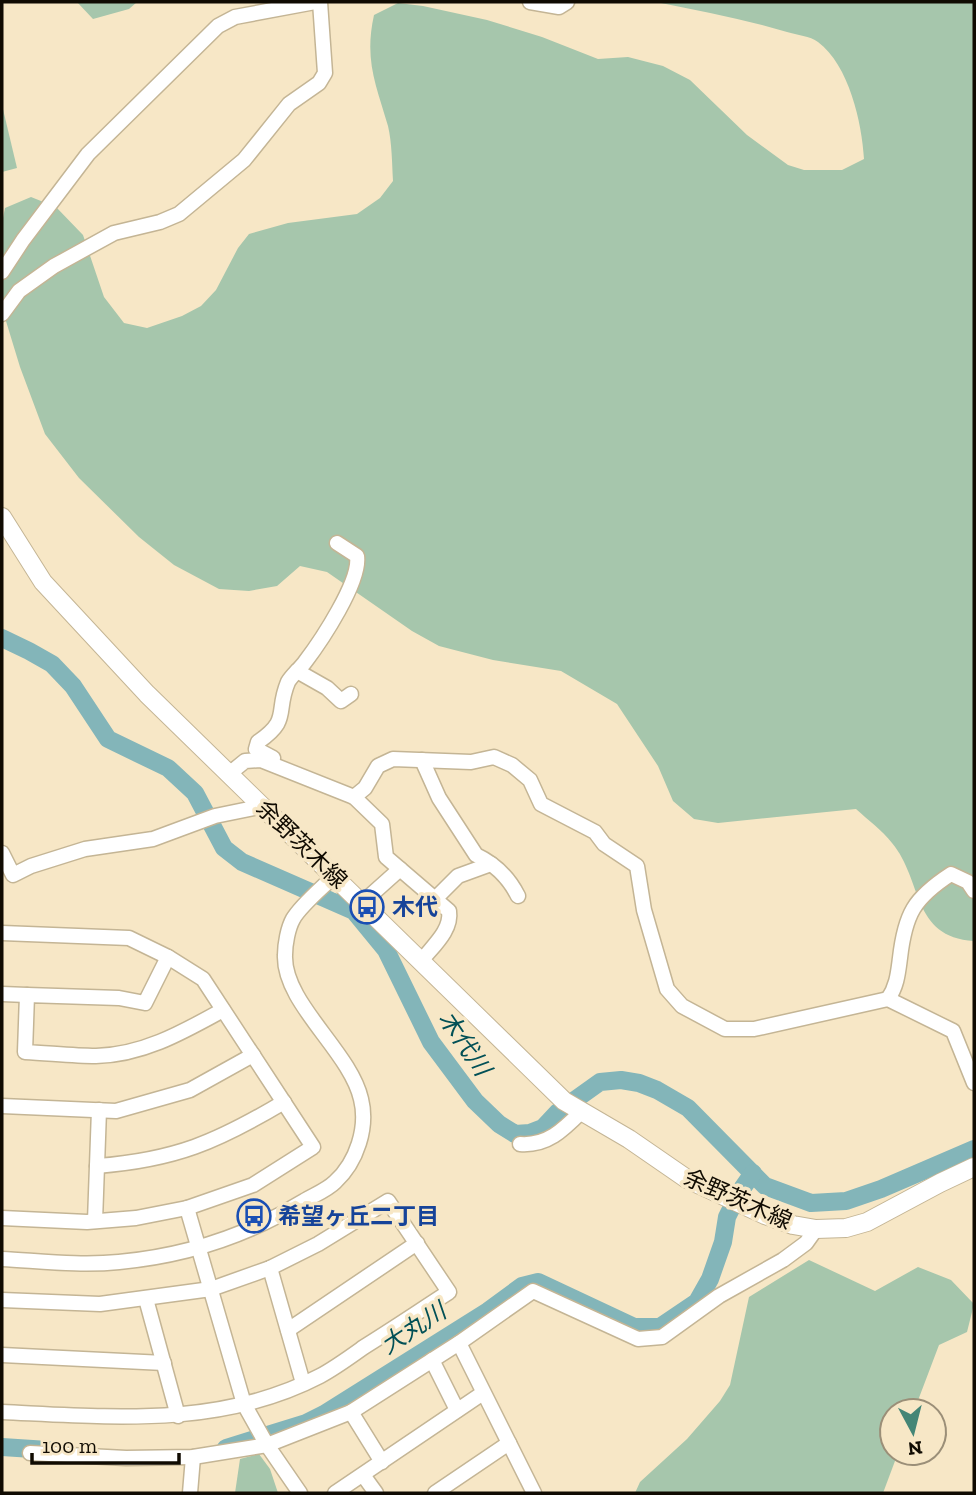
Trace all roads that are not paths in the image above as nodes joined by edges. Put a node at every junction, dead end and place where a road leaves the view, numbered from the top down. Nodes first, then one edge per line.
1 (318, 2) edge
2 (530, 2) edge
3 (567, 2) edge
4 (2, 272) edge
5 (2, 314) edge
6 (2, 517) edge
7 (337, 544) dead end
8 (297, 671) junction
9 (351, 694) dead end
10 (422, 760) junction
11 (289, 770) junction
12 (229, 774) junction
13 (354, 797) junction
14 (264, 806) junction
15 (2, 853) edge
16 (491, 864) junction
17 (400, 869) junction
18 (332, 878) junction
19 (974, 891) edge
20 (518, 897) dead end
21 (435, 899) junction
22 (362, 903) junction
23 (2, 933) edge
24 (168, 957) junction
25 (422, 960) junction
26 (2, 994) edge
27 (27, 995) junction
28 (888, 999) junction
29 (223, 1010) junction
30 (253, 1055) junction
31 (974, 1083) edge
32 (284, 1102) junction
33 (2, 1106) edge
34 (574, 1107) junction
35 (99, 1110) junction
36 (520, 1144) dead end
37 (97, 1166) junction
38 (974, 1167) edge
39 (187, 1208) junction
40 (2, 1219) edge
41 (95, 1221) junction
42 (816, 1230) junction
43 (417, 1243) junction
44 (199, 1249) junction
45 (2, 1259) edge
46 (270, 1268) junction
47 (211, 1289) junction
48 (146, 1299) junction
49 (2, 1300) edge
50 (288, 1330) junction
51 (459, 1343) junction
52 (2, 1355) edge
53 (432, 1360) junction
54 (164, 1363) junction
55 (303, 1383) junction
56 (484, 1393) junction
57 (244, 1404) junction
58 (457, 1410) junction
59 (2, 1412) edge
60 (351, 1412) junction
61 (178, 1416) junction
62 (264, 1440) junction
63 (509, 1443) junction
64 (30, 1453) dead end
65 (193, 1457) junction
66 (382, 1462) junction
67 (363, 1475) junction
68 (190, 1493) edge
69 (300, 1493) edge
70 (335, 1493) edge
71 (376, 1493) edge
72 (435, 1493) edge
73 (534, 1493) edge

1 - 4 street
1 - 5 street
2 - 3 street
6 - 12 main road, 余野茨木線
7 - 8 street
8 - 9 street
8 - 11 street
10 - 13 street
10 - 16 street
10 - 28 street
11 - 12 street
11 - 13 street
12 - 14 main road, 余野茨木線
13 - 17 street
14 - 15 street
14 - 18 main road, 余野茨木線
16 - 20 street
16 - 21 street
17 - 21 street
17 - 22 street
18 - 22 main road, 余野茨木線
18 - 44 street
19 - 28 street
21 - 25 street
22 - 25 main road, 余野茨木線
23 - 24 street
24 - 27 street
24 - 29 street
25 - 34 main road, 余野茨木線
26 - 27 street
27 - 29 street
28 - 31 street
29 - 30 street
30 - 32 street
30 - 35 street
32 - 37 street
32 - 39 street
33 - 35 street
34 - 36 street
34 - 42 main road, 余野茨木線
35 - 37 street
37 - 41 street
38 - 42 main road, 余野茨木線
39 - 41 street
39 - 44 street
40 - 41 street
42 - 51 street
43 - 46 street
43 - 50 street
43 - 55 street
44 - 45 street
44 - 47 street
46 - 47 street
46 - 50 street
47 - 48 street
47 - 57 street
48 - 49 street
48 - 54 street
50 - 55 street
51 - 53 street
51 - 56 street
52 - 54 street
53 - 58 street
53 - 60 street
54 - 61 street
55 - 57 street
56 - 58 street
56 - 63 street
57 - 61 street
57 - 62 street
58 - 66 street
59 - 61 street
60 - 62 street
60 - 66 street
62 - 65 street
62 - 69 street
63 - 72 street
63 - 73 street
64 - 65 street
65 - 68 street
66 - 67 street
67 - 70 street
67 - 71 street

